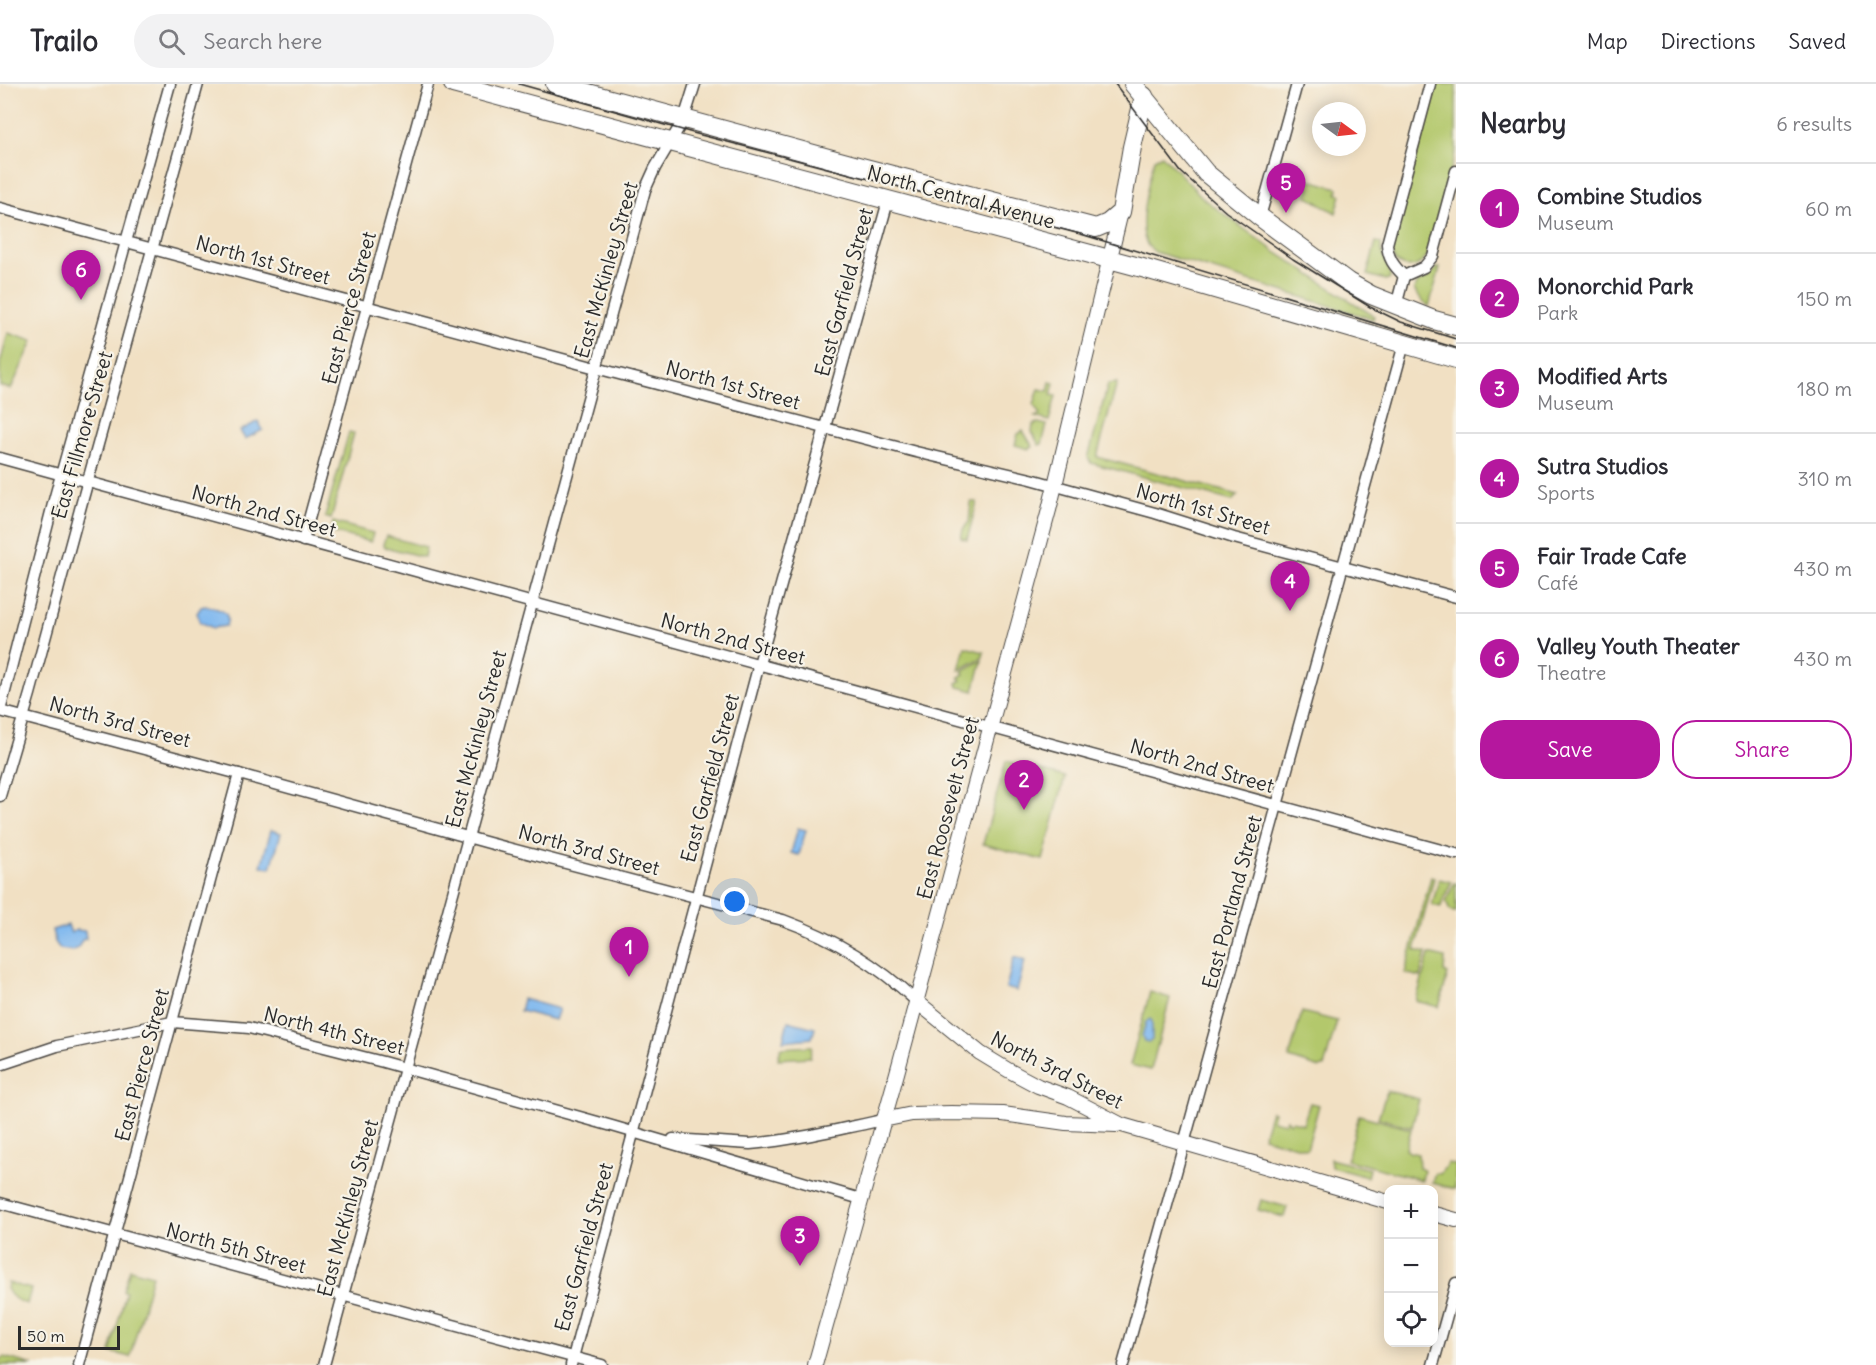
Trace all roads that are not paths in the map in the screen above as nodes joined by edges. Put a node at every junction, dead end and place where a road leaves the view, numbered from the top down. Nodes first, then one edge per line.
1 (170, 84) edge
2 (198, 84) edge
3 (428, 84) edge
4 (453, 84) edge
5 (555, 84) edge
6 (695, 84) edge
7 (1297, 84) edge
8 (1430, 84) edge
9 (1141, 88) edge
10 (678, 130) junction
11 (788, 146) junction
12 (1456, 171) edge
13 (888, 201) junction
14 (0, 208) edge
15 (934, 213) junction
16 (1121, 213) junction
17 (1260, 217) junction
18 (126, 242) junction
19 (153, 248) junction
20 (1110, 259) junction
21 (1404, 276) junction
22 (1396, 306) junction
23 (368, 307) junction
24 (1456, 326) edge
25 (1404, 344) junction
26 (1456, 359) edge
27 (596, 368) junction
28 (826, 429) junction
29 (0, 458) edge
30 (61, 475) junction
31 (87, 481) junction
32 (1055, 486) junction
33 (303, 541) junction
34 (1342, 566) junction
35 (1456, 597) edge
36 (532, 603) junction
37 (759, 664) junction
38 (0, 711) edge
39 (22, 716) junction
40 (991, 726) junction
41 (239, 774) junction
42 (0, 796) edge
43 (1277, 806) junction
44 (468, 838) junction
45 (1456, 854) edge
46 (697, 898) junction
47 (916, 1001) junction
48 (172, 1022) junction
49 (0, 1065) edge
50 (405, 1068) junction
51 (883, 1120) junction
52 (1122, 1125) junction
53 (633, 1132) junction
54 (654, 1138) junction
55 (1184, 1143) junction
56 (861, 1199) junction
57 (1384, 1201) edge
58 (0, 1203) edge
59 (1438, 1215) edge
60 (1456, 1220) edge
61 (114, 1234) junction
62 (1456, 1283) edge
63 (343, 1295) junction
64 (572, 1361) edge
65 (79, 1365) edge
66 (324, 1365) edge
67 (602, 1365) edge
68 (815, 1365) edge
69 (1123, 1365) edge
70 (1433, 1365) edge

1 - 18 street, East Fillmore Street
2 - 19 street, East Fillmore Street
3 - 23 street, East Pierce Street
4 - 10 main road, North Central Avenue
5 - 10 main road, North Central Avenue
6 - 10 street, East McKinley Street
7 - 17 street
8 - 21 street
9 - 16 main road
9 - 17 main road
10 - 11 main road, North Central Avenue
10 - 13 main road, North Central Avenue
10 - 27 street, East McKinley Street
11 - 15 main road
11 - 16 main road, North Central Avenue
12 - 21 street
13 - 15 main road, North Central Avenue
13 - 28 street, East Garfield Street
14 - 18 street, North 1st Street
15 - 20 main road, North Central Avenue
16 - 20 street, East Roosevelt Street
17 - 22 main road
18 - 19 street, North 1st Street
18 - 30 street, East Fillmore Street
19 - 23 street, North 1st Street
19 - 31 street, East Fillmore Street
20 - 25 main road, North Central Avenue
20 - 32 street, East Roosevelt Street
21 - 22 street
22 - 24 main road
23 - 27 street, North 1st Street
23 - 33 street, East Pierce Street
25 - 26 main road, North Central Avenue
25 - 34 street, East Portland Street
27 - 28 street, North 1st Street
27 - 36 street, East McKinley Street
28 - 32 street, North 1st Street
28 - 37 street, East Garfield Street
29 - 30 street, North 2nd Street
30 - 31 street, North 2nd Street
30 - 38 street, East Fillmore Street
31 - 33 street, North 2nd Street
31 - 39 street, East Fillmore Street
32 - 34 street, North 1st Street
32 - 40 street, East Roosevelt Street
33 - 36 street, North 2nd Street
34 - 35 street, North 1st Street
34 - 43 street, East Portland Street
36 - 37 street, North 2nd Street
36 - 44 street, East McKinley Street
37 - 40 street, North 2nd Street
37 - 46 street, East Garfield Street
38 - 39 street, North 3rd Street
39 - 41 street, North 3rd Street
39 - 42 street, East Fillmore Street
40 - 43 street, North 2nd Street
40 - 47 street, East Roosevelt Street
41 - 44 street, North 3rd Street
41 - 48 street, East Pierce Street
43 - 45 street, North 2nd Street
43 - 55 street, East Portland Street
44 - 46 street, North 3rd Street
44 - 50 street, East McKinley Street
46 - 47 street, North 3rd Street
46 - 53 street, East Garfield Street
47 - 51 street, East Roosevelt Street
47 - 52 street, North 3rd Street
48 - 49 street, North 4th Street
48 - 50 street, North 4th Street
48 - 61 street, East Pierce Street
50 - 53 street, North 4th Street
50 - 63 street, East McKinley Street
51 - 52 street, North 3rd Street
51 - 54 street, North 4th Street
51 - 56 street, East Roosevelt Street
52 - 55 street, North 3rd Street
53 - 54 street, North 4th Street
53 - 64 street, East Garfield Street
54 - 56 street, North 4th Street
55 - 57 street, North 3rd Street
55 - 69 street, East Portland Street
56 - 68 street, East Roosevelt Street
58 - 61 street, North 5th Street
59 - 60 street
61 - 63 street, North 5th Street
61 - 65 street, East Pierce Street
62 - 70 street
63 - 64 street, North 5th Street
63 - 66 street, East McKinley Street
64 - 67 street, North 5th Street

